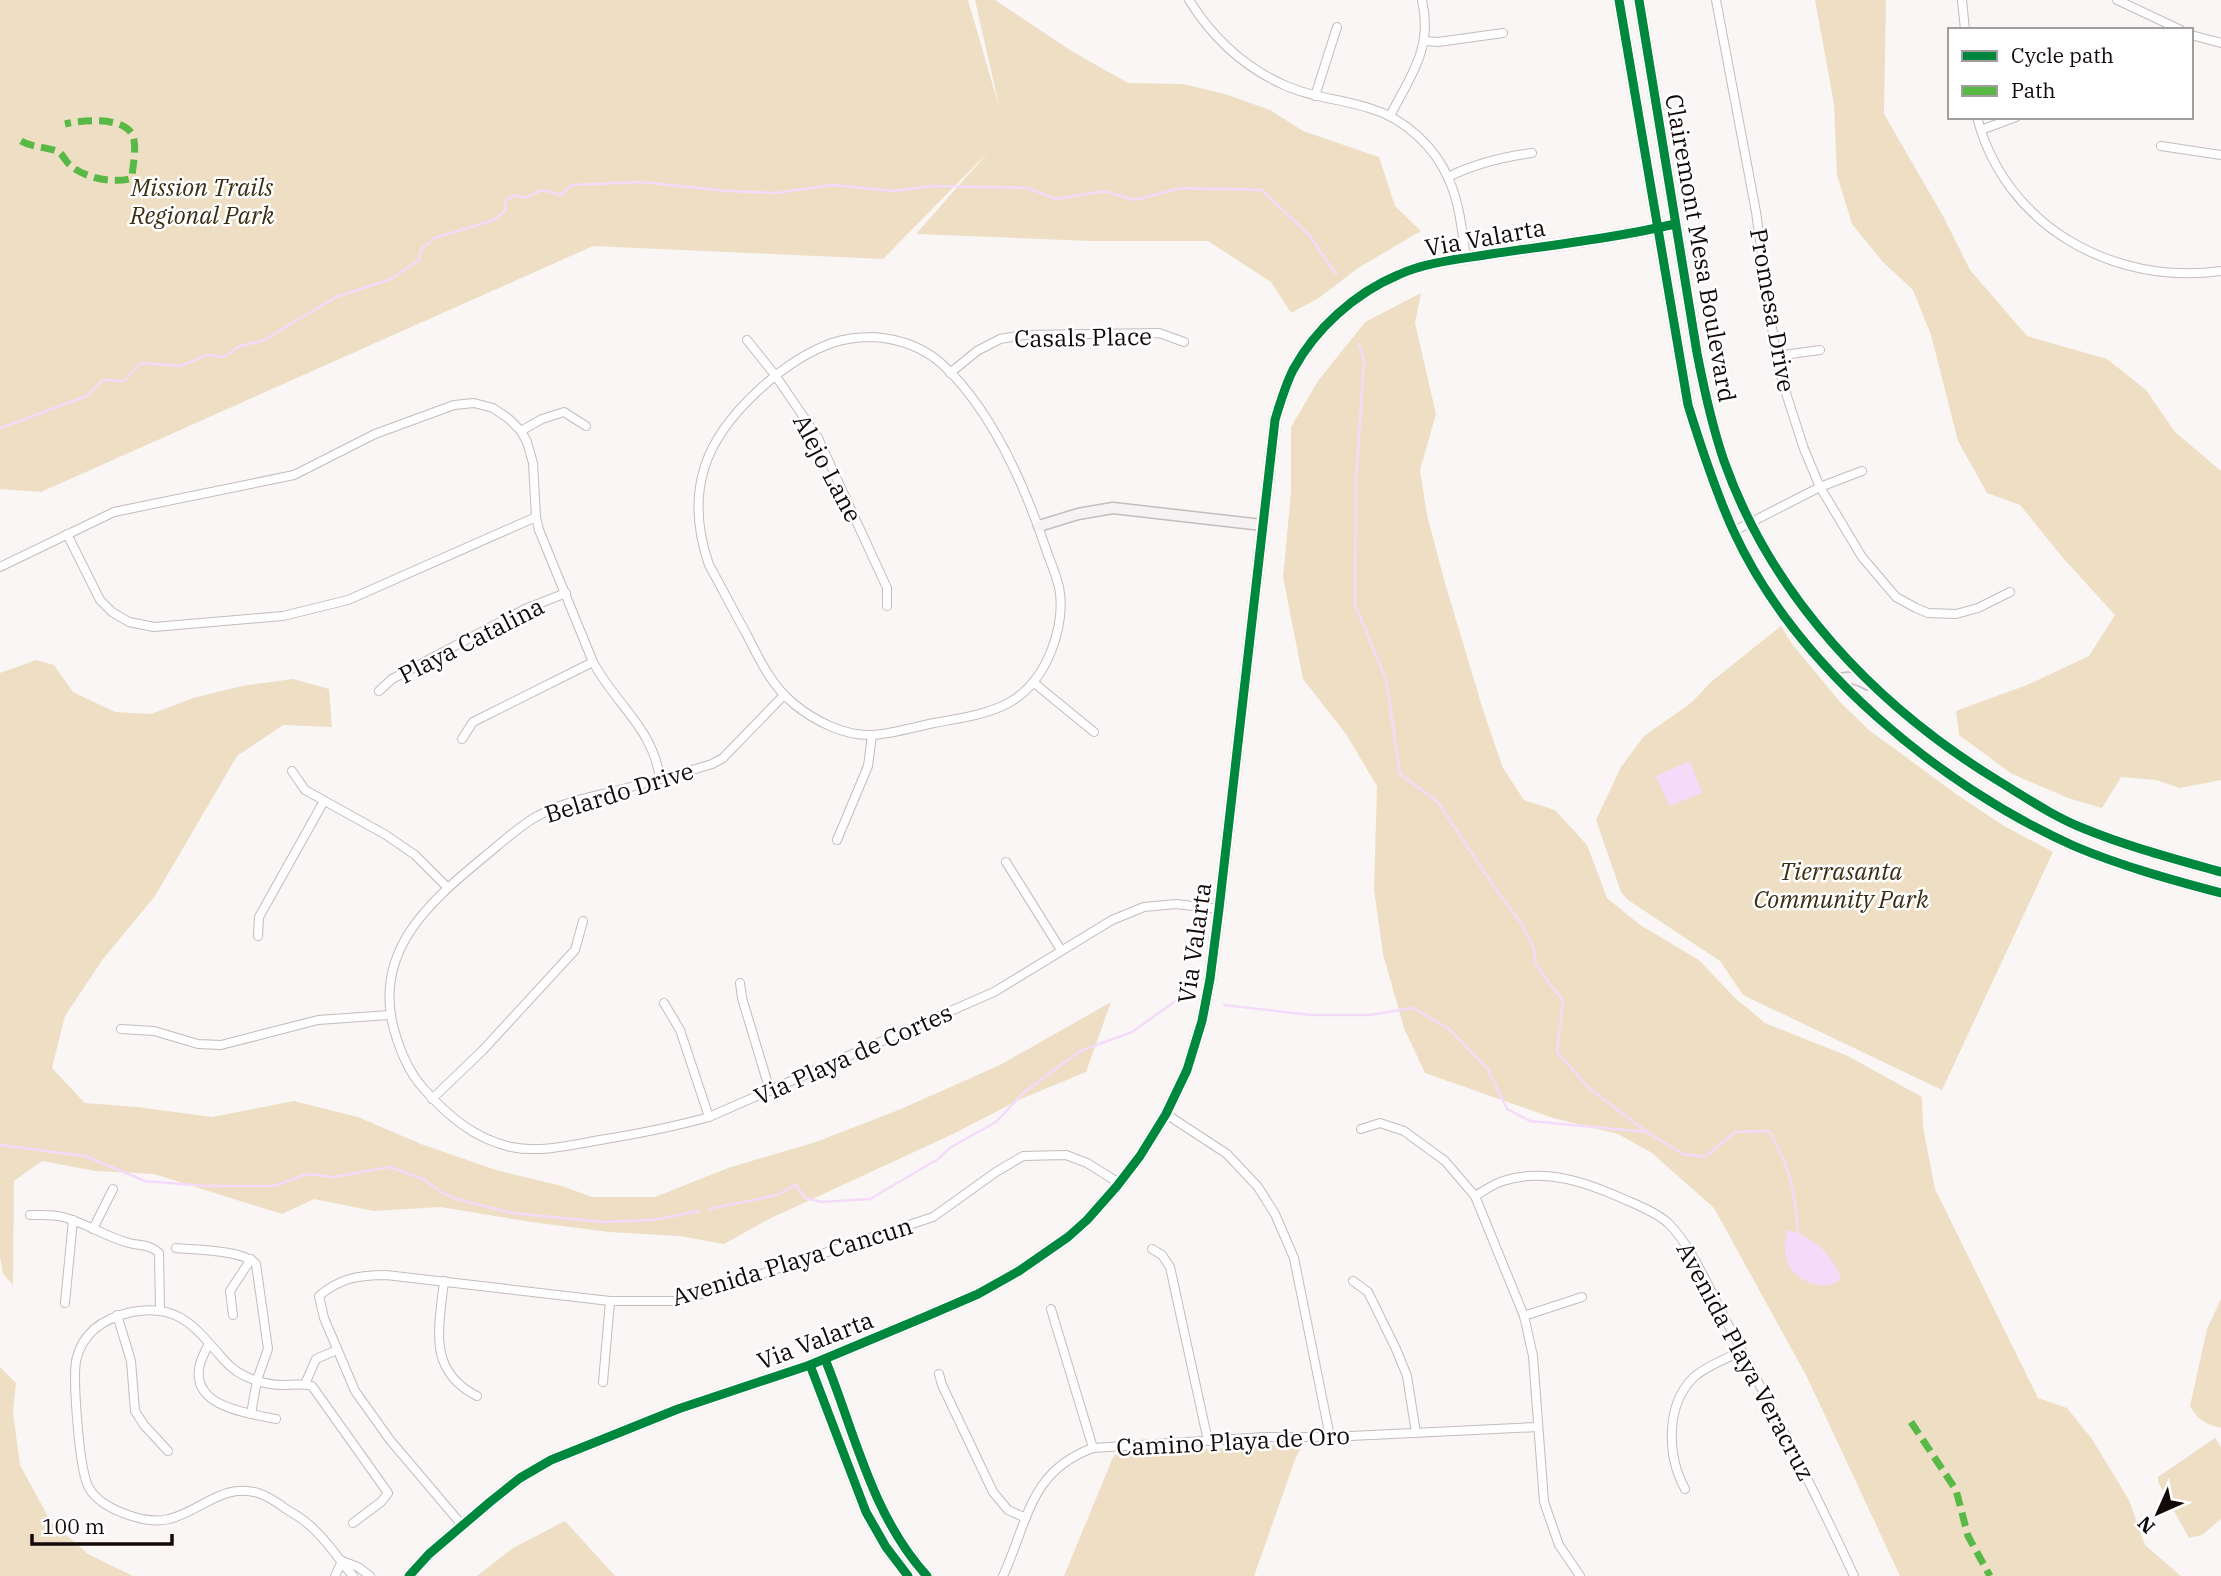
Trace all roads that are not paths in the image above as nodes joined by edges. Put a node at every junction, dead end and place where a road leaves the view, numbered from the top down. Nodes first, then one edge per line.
1 (1189, 0) edge
2 (1422, 0) edge
3 (1619, 0) edge
4 (1639, 0) edge
5 (1716, 0) edge
6 (1962, 0) edge
7 (2117, 0) edge
8 (1338, 27) dead end
9 (1965, 28) edge
10 (2176, 28) edge
11 (1503, 33) dead end
12 (2193, 36) edge
13 (1425, 41) junction
14 (2221, 43) edge
15 (1315, 96) junction
16 (1390, 116) junction
17 (1978, 119) edge
18 (2011, 119) edge
19 (1981, 130) junction
20 (2161, 146) dead end
21 (1532, 153) dead end
22 (2221, 155) edge
23 (1448, 177) junction
24 (1675, 224) junction
25 (1656, 228) junction
26 (1466, 258) junction
27 (2221, 271) edge
28 (747, 340) dead end
29 (1184, 342) dead end
30 (1820, 350) dead end
31 (1776, 356) junction
32 (950, 373) junction
33 (775, 375) junction
34 (586, 426) dead end
35 (521, 431) junction
36 (1862, 471) dead end
37 (1820, 487) junction
38 (536, 517) junction
39 (1751, 523) junction
40 (1262, 525) junction
41 (1038, 526) junction
42 (1734, 531) junction
43 (67, 534) junction
44 (0, 566) edge
45 (2010, 592) dead end
46 (566, 593) junction
47 (887, 606) dead end
48 (593, 662) junction
49 (1839, 680) junction
50 (1033, 682) junction
51 (1872, 687) junction
52 (379, 691) dead end
53 (784, 695) junction
54 (1094, 732) dead end
55 (872, 735) junction
56 (462, 739) dead end
57 (292, 771) dead end
58 (660, 779) junction
59 (324, 801) junction
60 (837, 840) dead end
61 (1006, 862) dead end
62 (2221, 872) edge
63 (447, 887) junction
64 (2221, 894) edge
65 (1219, 909) junction
66 (583, 921) dead end
67 (258, 936) dead end
68 (1061, 950) junction
69 (740, 983) dead end
70 (664, 1003) dead end
71 (389, 1015) junction
72 (121, 1029) dead end
73 (770, 1091) junction
74 (432, 1099) junction
75 (1166, 1114) junction
76 (709, 1117) junction
77 (1361, 1129) dead end
78 (471, 1131) joint
79 (1119, 1184) junction
80 (113, 1189) dead end
81 (1475, 1196) junction
82 (30, 1215) dead end
83 (73, 1220) junction
84 (93, 1228) junction
85 (176, 1248) dead end
86 (1152, 1249) dead end
87 (251, 1259) junction
88 (444, 1281) junction
89 (1353, 1281) dead end
90 (1582, 1297) dead end
91 (610, 1301) junction
92 (65, 1303) dead end
93 (1051, 1309) dead end
94 (160, 1310) junction
95 (117, 1315) junction
96 (233, 1315) dead end
97 (1524, 1316) junction
98 (209, 1343) junction
99 (337, 1350) junction
100 (1742, 1351) junction
101 (825, 1359) junction
102 (810, 1365) junction
103 (939, 1374) dead end
104 (257, 1380) junction
105 (603, 1382) dead end
106 (305, 1384) junction
107 (477, 1396) dead end
108 (251, 1414) junction
109 (276, 1419) dead end
110 (1537, 1427) junction
111 (1416, 1433) junction
112 (1331, 1437) junction
113 (1208, 1441) junction
114 (1093, 1448) junction
115 (168, 1451) dead end
116 (1685, 1489) dead end
117 (1026, 1518) junction
118 (353, 1523) dead end
119 (462, 1525) junction
120 (342, 1561) junction
121 (335, 1576) edge
122 (353, 1576) edge
123 (370, 1576) edge
124 (409, 1576) edge
125 (908, 1576) edge
126 (927, 1576) edge
127 (1003, 1576) edge
128 (1580, 1576) edge
129 (1854, 1576) edge

1 - 15 street
2 - 13 street
3 - 25 main road, Clairemont Mesa Boulevard
4 - 24 main road, Clairemont Mesa Boulevard
5 - 31 street, Promesa Drive
6 - 9 street
7 - 10 street
8 - 15 street
11 - 13 street
12 - 14 street
13 - 16 street
15 - 16 street
16 - 23 street
17 - 19 street
18 - 19 street
19 - 27 street
20 - 22 street
21 - 23 street
23 - 26 street
24 - 25 main road, Via Valarta
24 - 39 main road, Clairemont Mesa Boulevard
25 - 26 main road, Via Valarta
25 - 42 main road, Clairemont Mesa Boulevard
26 - 40 main road, Via Valarta
28 - 33 street, Alejo Lane
29 - 32 street, Casals Place
30 - 31 street
31 - 37 street, Promesa Drive
32 - 33 street
32 - 41 street
33 - 47 street, Alejo Lane
33 - 53 street
34 - 35 street
35 - 38 street
35 - 43 street
36 - 37 street
37 - 39 street
37 - 45 street, Promesa Drive
38 - 43 street
38 - 46 street
39 - 42 street
39 - 51 main road, Clairemont Mesa Boulevard
40 - 41 main road
40 - 65 main road, Via Valarta
41 - 50 street
42 - 49 main road, Clairemont Mesa Boulevard
43 - 44 street
46 - 48 street
46 - 52 street, Playa Catalina
48 - 56 street
48 - 58 street
49 - 51 main road
49 - 64 main road, Clairemont Mesa Boulevard
50 - 54 street
50 - 55 street
51 - 62 main road, Clairemont Mesa Boulevard
53 - 55 street
53 - 58 street, Belardo Drive
55 - 60 street
57 - 59 street
58 - 63 street, Belardo Drive
59 - 63 street
59 - 67 street
61 - 68 street
63 - 71 street, Belardo Drive
65 - 68 street, Via Playa de Cortes
65 - 75 main road, Via Valarta
66 - 74 street
68 - 73 street, Via Playa de Cortes
69 - 73 street
70 - 76 street
71 - 72 street
71 - 74 street, Belardo Drive
73 - 76 street, Via Playa de Cortes
74 - 78 street, Belardo Drive
75 - 79 main road, Via Valarta
75 - 112 street
76 - 78 street, Via Playa de Cortes
77 - 81 street
79 - 91 street, Avenida Playa Cancun
79 - 101 main road, Via Valarta
80 - 84 street
81 - 97 street
81 - 100 street, Avenida Playa Veracruz
82 - 83 street
83 - 84 street
83 - 92 street
84 - 94 street
85 - 87 street
86 - 113 street
87 - 96 street
87 - 104 street
88 - 91 street, Avenida Playa Cancun
88 - 99 street, Avenida Playa Cancun
88 - 107 street
89 - 111 street
90 - 97 street
91 - 105 street
93 - 114 street
94 - 95 street
94 - 98 street
95 - 115 street
95 - 120 street
97 - 110 street
98 - 104 street
98 - 108 street
99 - 106 street
99 - 119 street
100 - 116 street
100 - 129 street, Avenida Playa Veracruz
101 - 102 main road, Via Valarta
101 - 126 main road
102 - 119 main road, Via Valarta
102 - 125 main road
103 - 117 street
104 - 106 street
104 - 108 street
106 - 118 street
108 - 109 street
110 - 111 street, Camino Playa de Oro
110 - 128 street
111 - 112 street, Camino Playa de Oro
112 - 113 street, Camino Playa de Oro
113 - 114 street, Camino Playa de Oro
114 - 117 street, Camino Playa de Oro
117 - 127 street, Camino Playa de Oro
119 - 124 main road, Via Valarta
120 - 121 street
120 - 122 street
120 - 123 street

